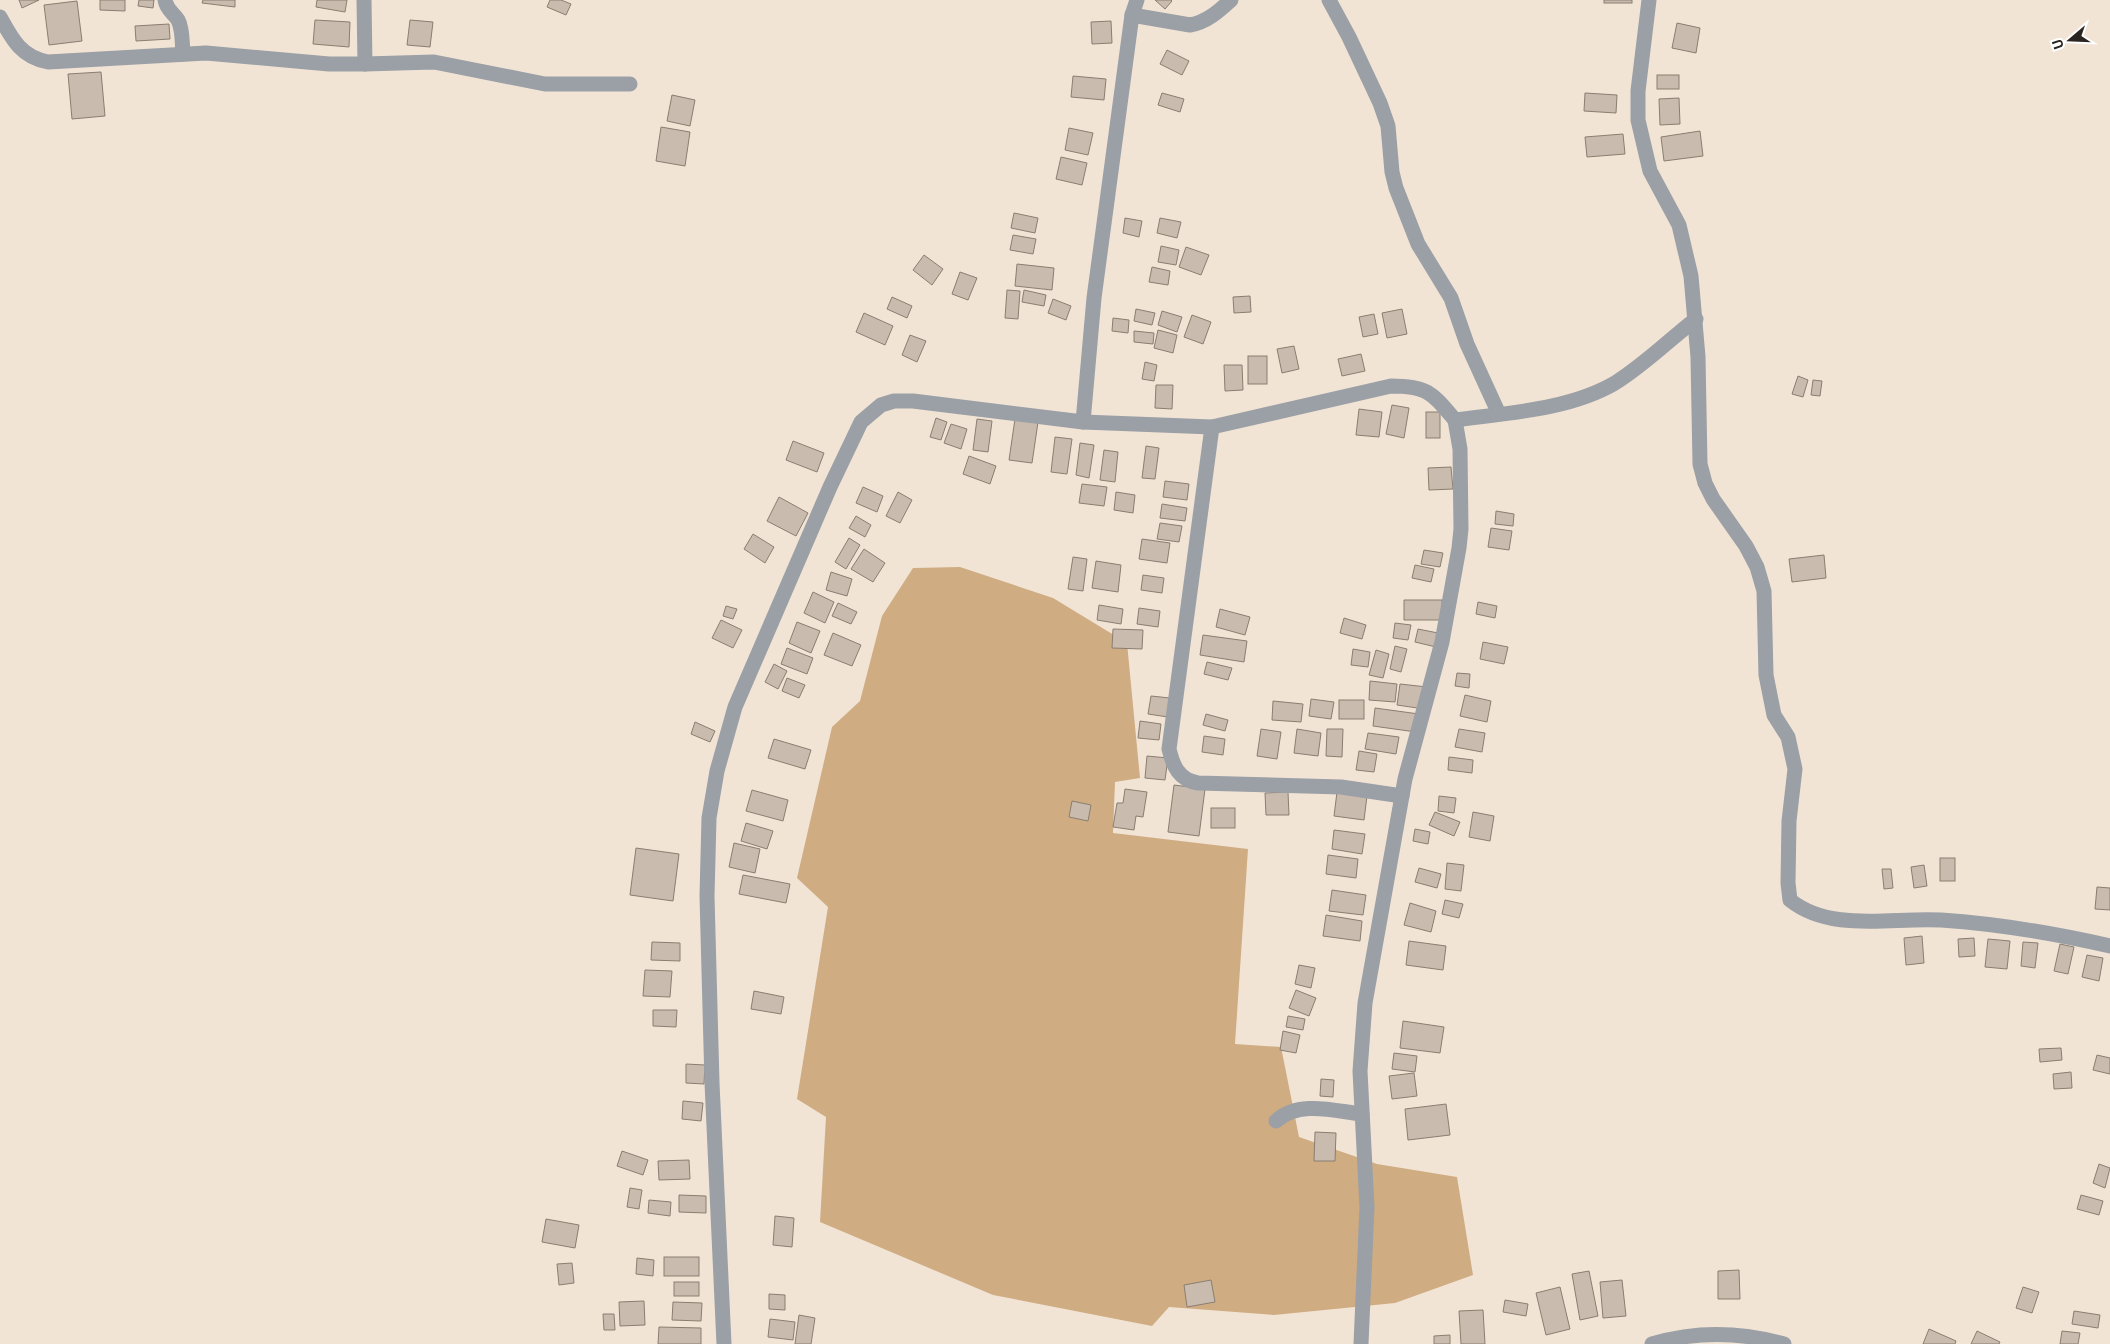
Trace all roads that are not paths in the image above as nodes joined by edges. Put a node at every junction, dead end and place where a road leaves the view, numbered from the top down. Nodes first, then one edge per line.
1 (165, 0) edge
2 (364, 0) edge
3 (1137, 0) edge
4 (1232, 0) edge
5 (1329, 0) edge
6 (1648, 0) edge
7 (1132, 15) junction
8 (0, 17) edge
9 (183, 54) junction
10 (365, 64) junction
11 (630, 84) dead end
12 (1696, 318) junction
13 (1499, 414) junction
14 (1455, 420) junction
15 (1083, 422) junction
16 (1212, 427) junction
17 (1402, 796) junction
18 (2110, 946) edge
19 (1362, 1114) junction
20 (1276, 1121) dead end
21 (724, 1344) edge
22 (1361, 1344) edge
23 (1652, 1344) edge
24 (1784, 1344) edge

1 - 9 street
2 - 10 street
3 - 7 street
4 - 7 street
5 - 13 street
6 - 12 street
7 - 15 street
8 - 9 street
9 - 10 street
10 - 11 street
12 - 13 street
12 - 18 street
13 - 14 street
14 - 16 street
14 - 17 street
15 - 16 street
15 - 21 street
16 - 17 street
17 - 19 street
19 - 20 street
19 - 22 street
23 - 24 street

